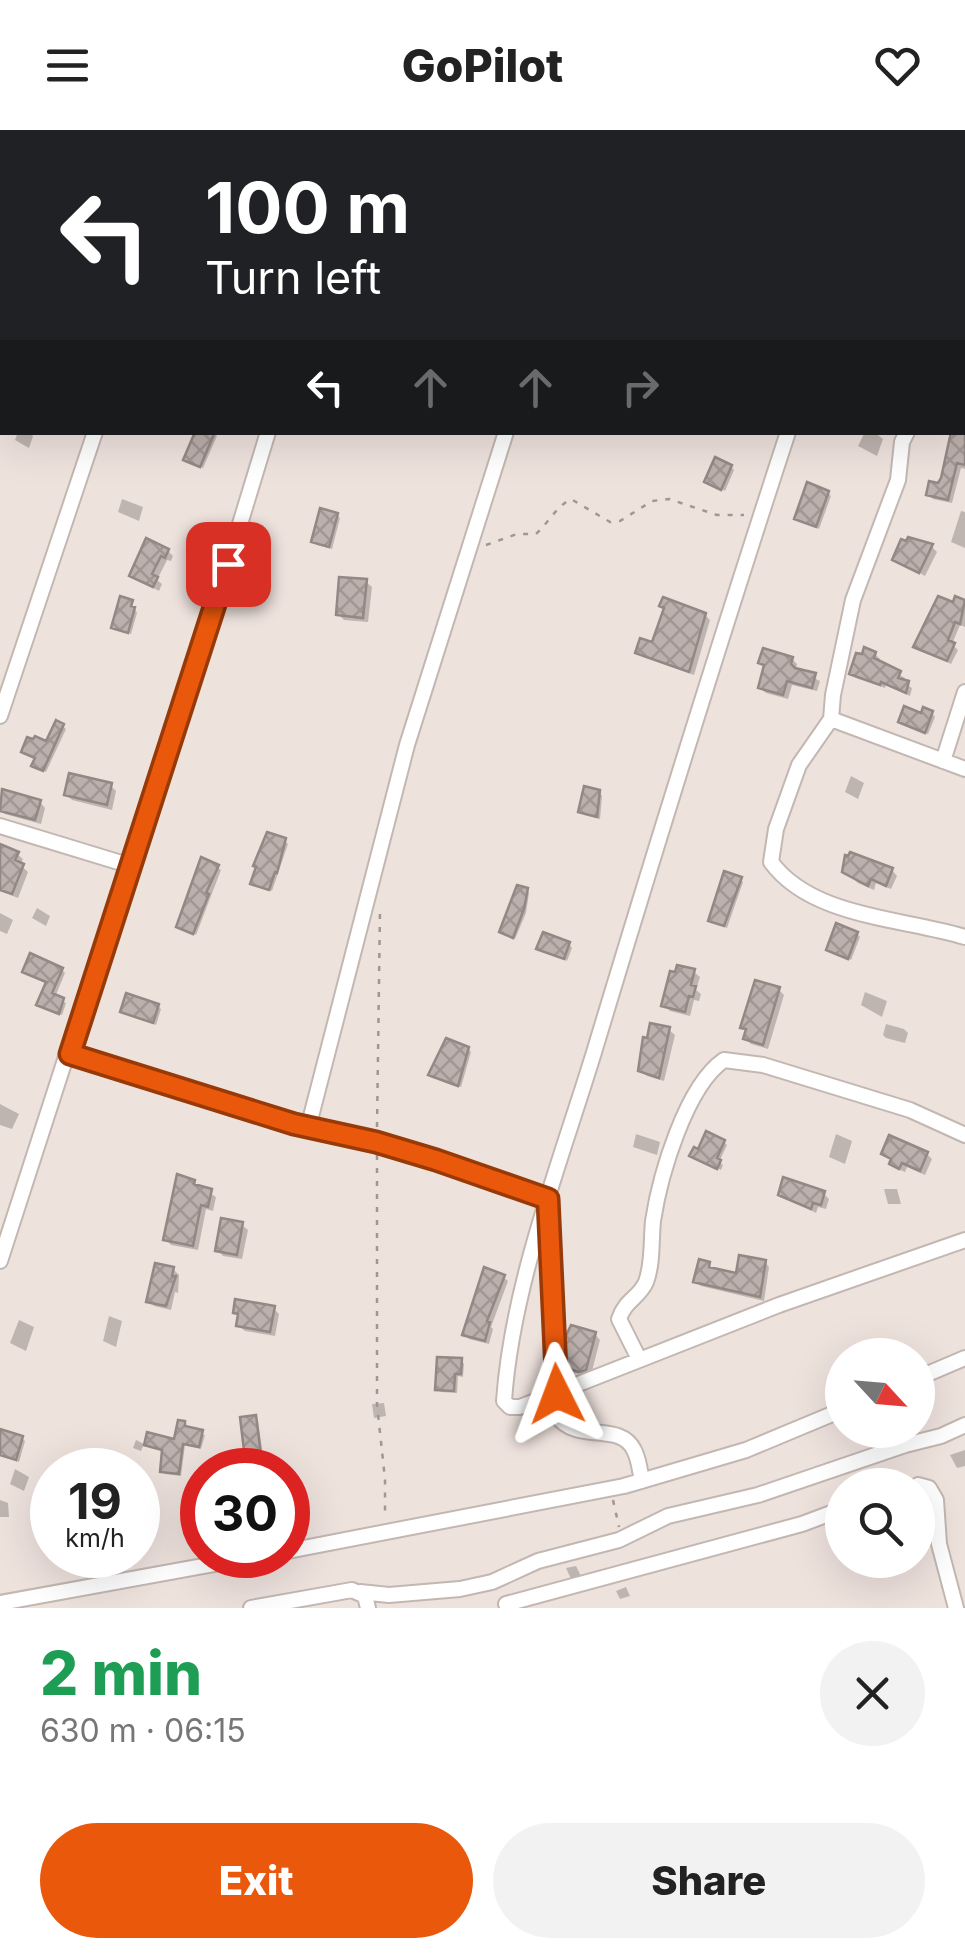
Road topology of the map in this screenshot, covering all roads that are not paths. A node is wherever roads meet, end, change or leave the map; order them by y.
1 (94, 435) edge
2 (267, 435) edge
3 (505, 435) edge
4 (787, 435) edge
5 (906, 435) edge
6 (965, 692) edge
7 (0, 716) edge
8 (831, 719) junction
9 (943, 761) junction
10 (965, 769) edge
11 (0, 826) edge
12 (128, 865) junction
13 (965, 936) edge
14 (70, 1054) junction
15 (308, 1128) junction
16 (965, 1136) edge
17 (548, 1199) junction
18 (965, 1240) edge
19 (0, 1261) edge
20 (639, 1358) junction
21 (965, 1358) edge
22 (935, 1371) edge
23 (557, 1394) junction
24 (825, 1417) edge
25 (965, 1425) edge
26 (642, 1481) junction
27 (935, 1498) edge
28 (825, 1515) edge
29 (310, 1546) edge
30 (180, 1570) edge
31 (360, 1592) junction
32 (0, 1603) edge
33 (506, 1604) dead end
34 (251, 1608) edge
35 (368, 1608) edge
36 (956, 1608) edge

1 - 7 street
2 - 12 street
3 - 15 street
4 - 17 street
5 - 8 street
6 - 9 street
8 - 9 street
8 - 13 street
9 - 10 street
11 - 12 street
12 - 14 street
14 - 15 street
14 - 19 street
15 - 17 street
16 - 20 street
17 - 23 street
17 - 23 street
18 - 20 street
20 - 23 street
21 - 22 street
23 - 26 street
24 - 26 street
25 - 31 street
26 - 29 street
27 - 36 street
28 - 33 street
30 - 32 street
31 - 34 street
31 - 35 street

